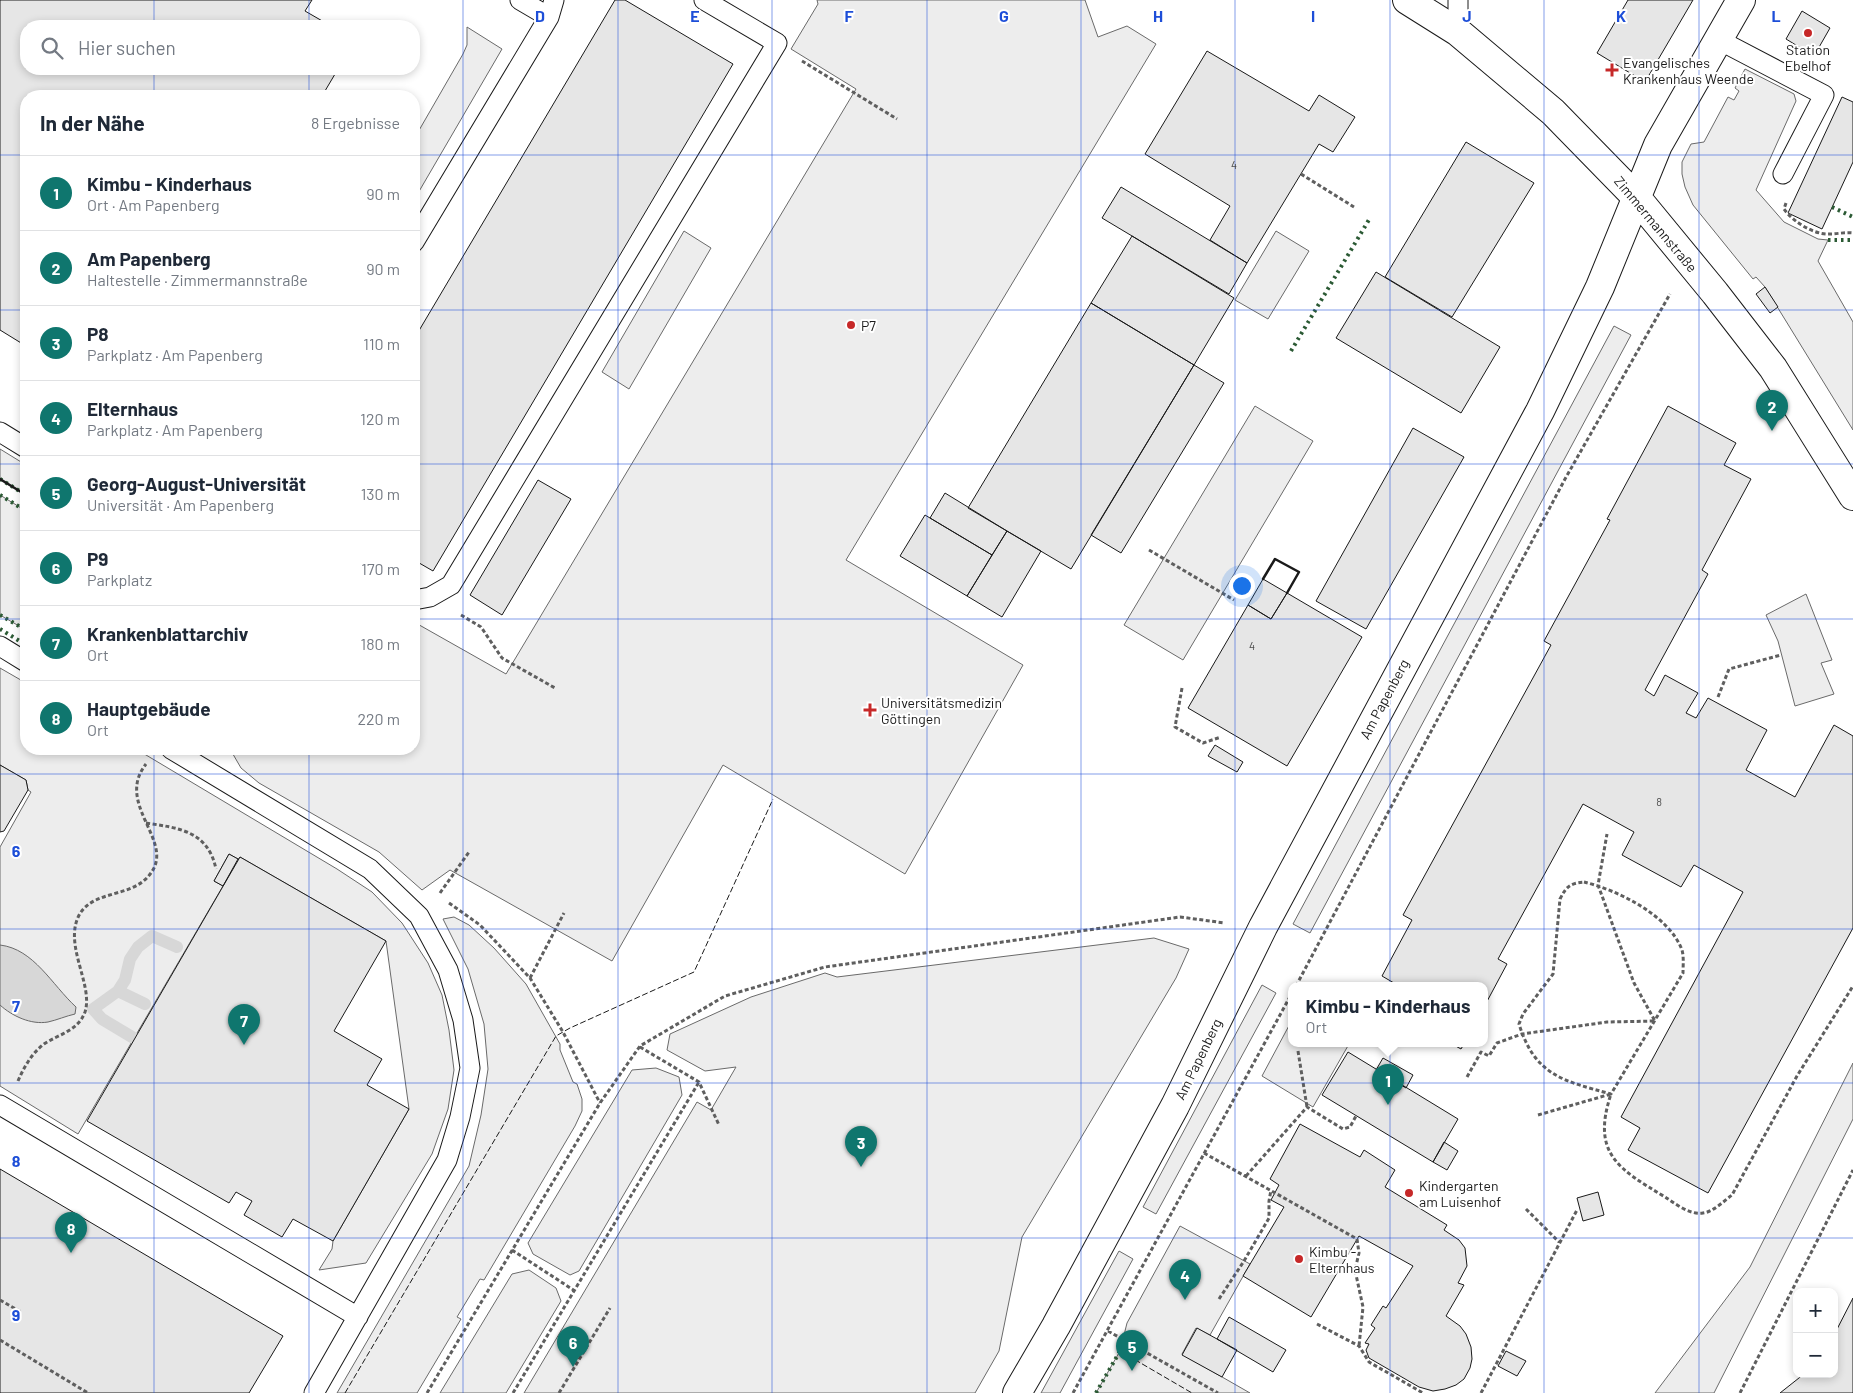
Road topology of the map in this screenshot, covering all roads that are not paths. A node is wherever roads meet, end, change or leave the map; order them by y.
1 (520, 0) edge
2 (704, 0) edge
3 (1407, 0) edge
4 (1458, 0) edge
5 (1741, 0) edge
6 (551, 8) edge
7 (1458, 32) junction
8 (1719, 40) junction
9 (1783, 174) road end
10 (1636, 197) junction
11 (420, 232) edge
12 (0, 432) edge
13 (20, 444) edge
14 (1853, 496) edge
15 (422, 599) edge
16 (0, 646) edge
17 (20, 658) edge
18 (181, 755) edge
19 (2, 1107) edge
20 (358, 1317) junction
21 (314, 1393) edge
22 (1017, 1393) edge

1 - 6 lane
2 - 15 lane
3 - 7 street, Zimmermannstraße
4 - 7 lane
5 - 8 street, Am Papenberg
6 - 11 lane
7 - 10 street, Zimmermannstraße
8 - 9 lane
8 - 10 street, Am Papenberg
10 - 14 street, Zimmermannstraße
10 - 22 street, Am Papenberg
12 - 13 lane
16 - 17 lane
18 - 20 lane
19 - 20 lane
20 - 21 lane

